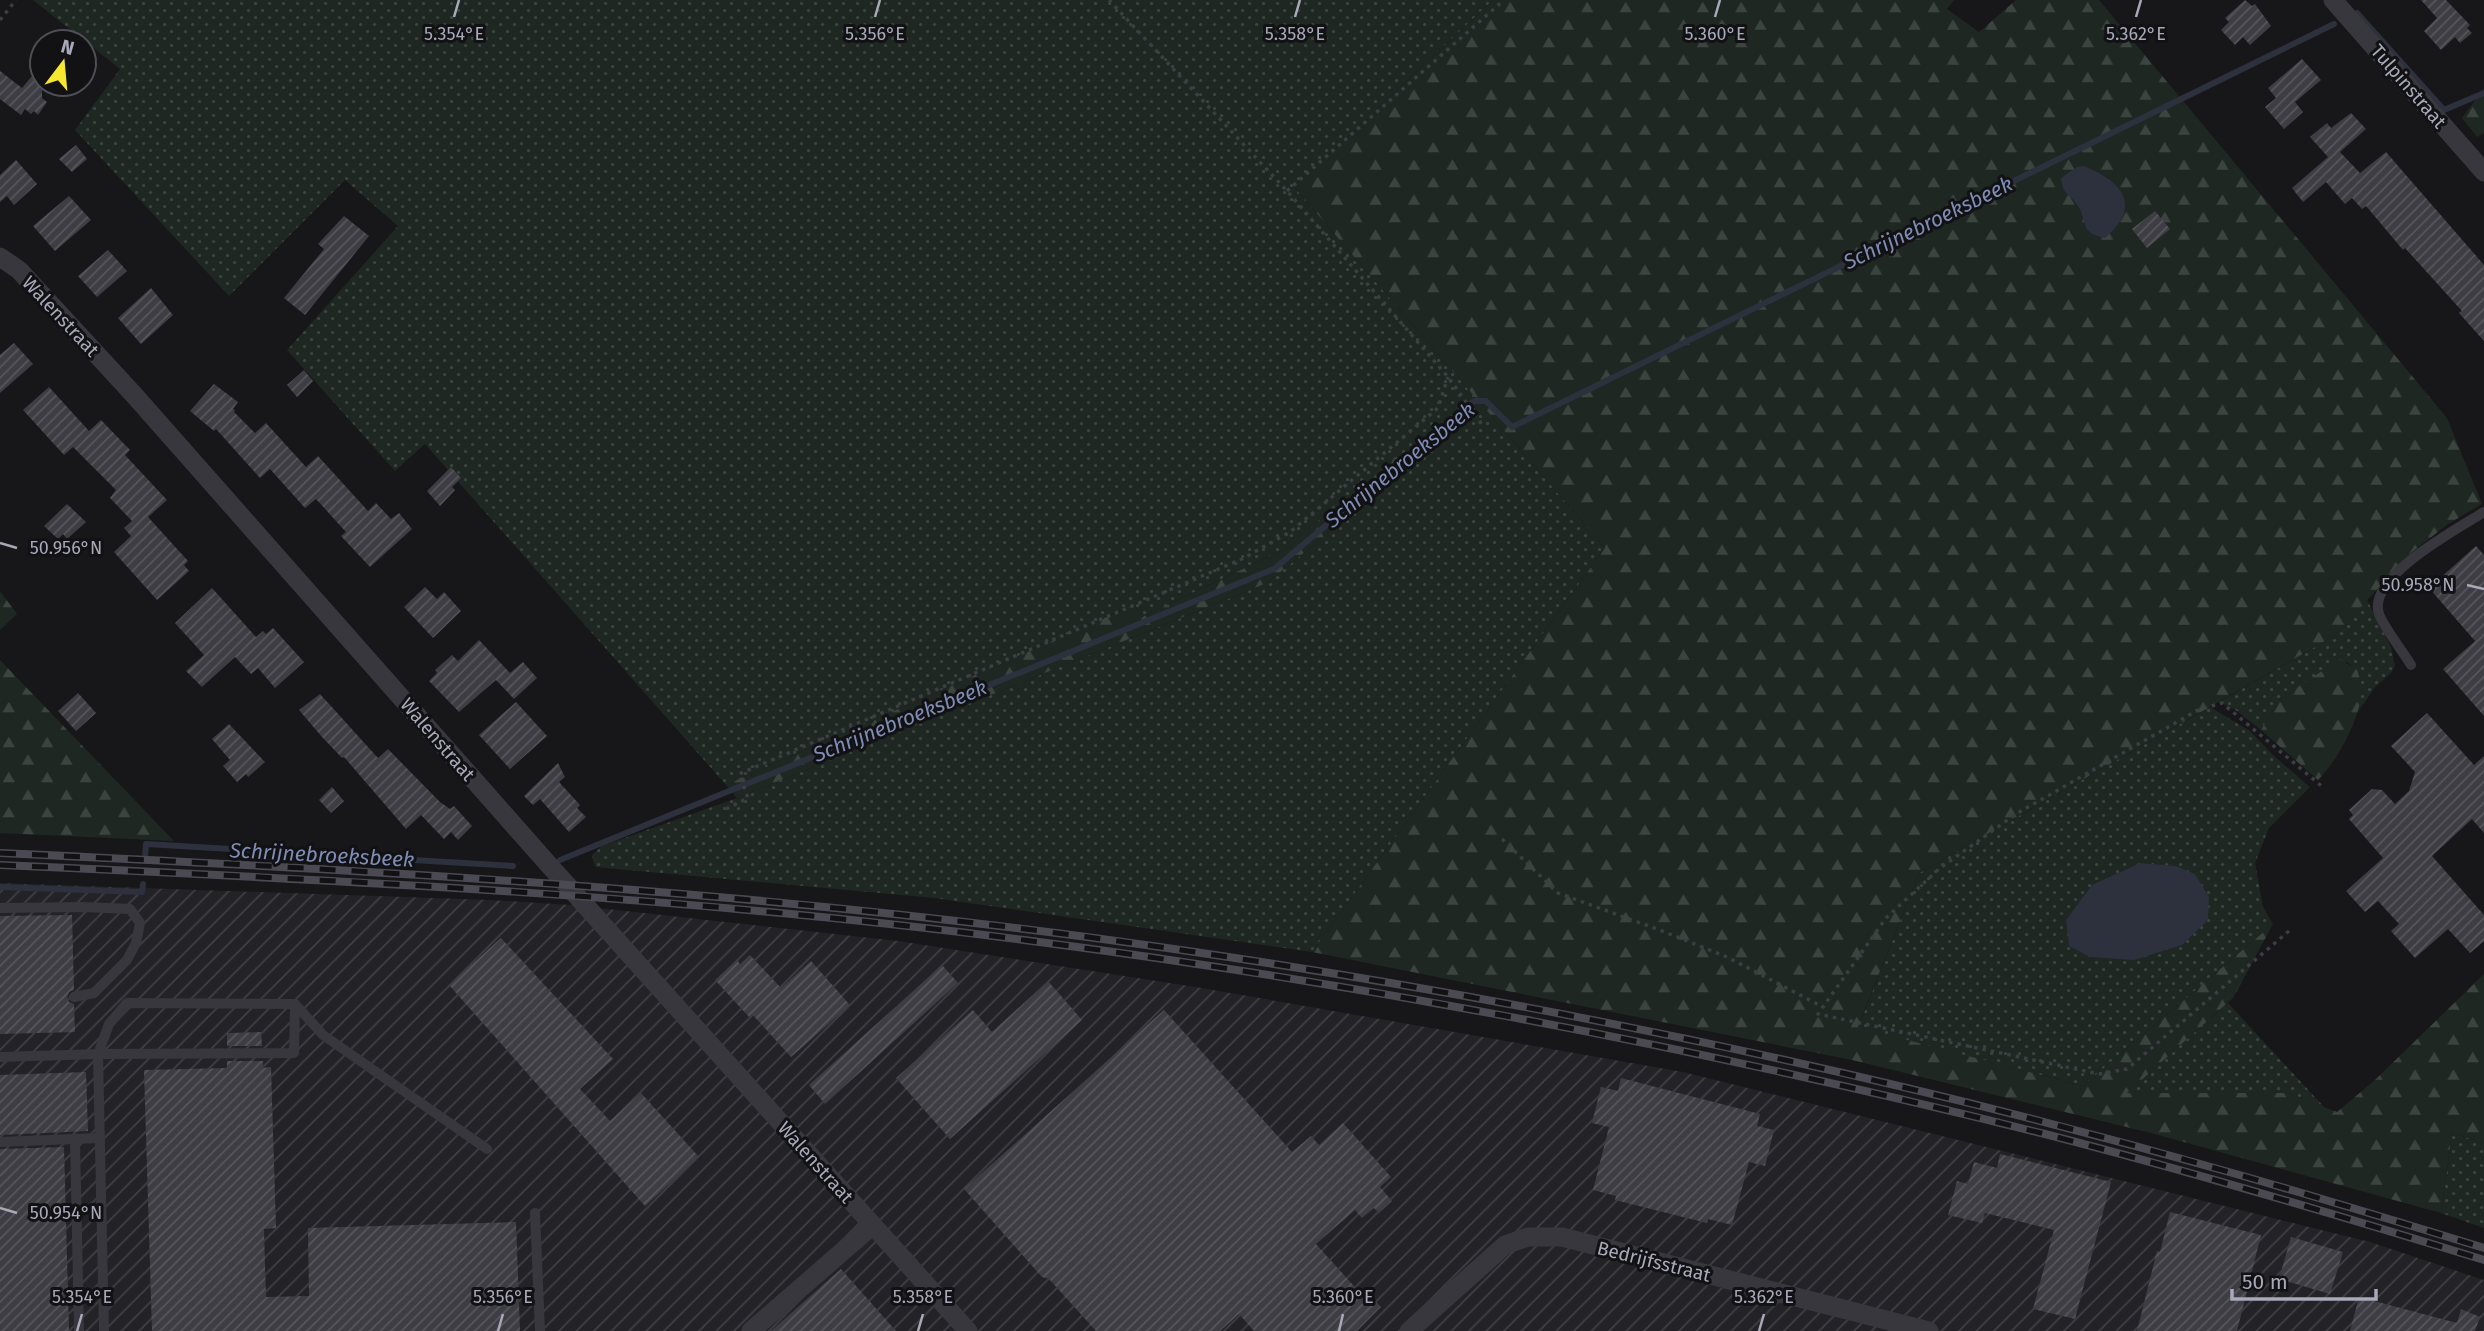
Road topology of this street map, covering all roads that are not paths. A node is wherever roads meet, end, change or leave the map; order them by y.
1 (2333, 0) edge
2 (2484, 173) edge
3 (0, 257) edge
4 (2484, 512) edge
5 (2412, 664) dead end
6 (0, 908) edge
7 (74, 997) dead end
8 (295, 1004) junction
9 (98, 1054) junction
10 (0, 1058) edge
11 (99, 1138) junction
12 (75, 1139) junction
13 (0, 1142) edge
14 (487, 1149) dead end
15 (535, 1213) dead end
16 (873, 1225) junction
17 (79, 1331) edge
18 (104, 1331) edge
19 (540, 1331) edge
20 (751, 1331) edge
21 (968, 1331) edge
22 (1409, 1331) edge
23 (1929, 1331) edge

1 - 2 street, Tulpinstraat
3 - 16 street, Walenstraat
4 - 5 lane
6 - 7 lane
8 - 9 lane
8 - 9 lane
8 - 14 lane
9 - 10 lane
9 - 11 lane
11 - 12 lane
11 - 18 lane
12 - 13 lane
12 - 17 lane
15 - 19 lane
16 - 20 street
16 - 21 street, Walenstraat
22 - 23 street, Bedrijfsstraat

